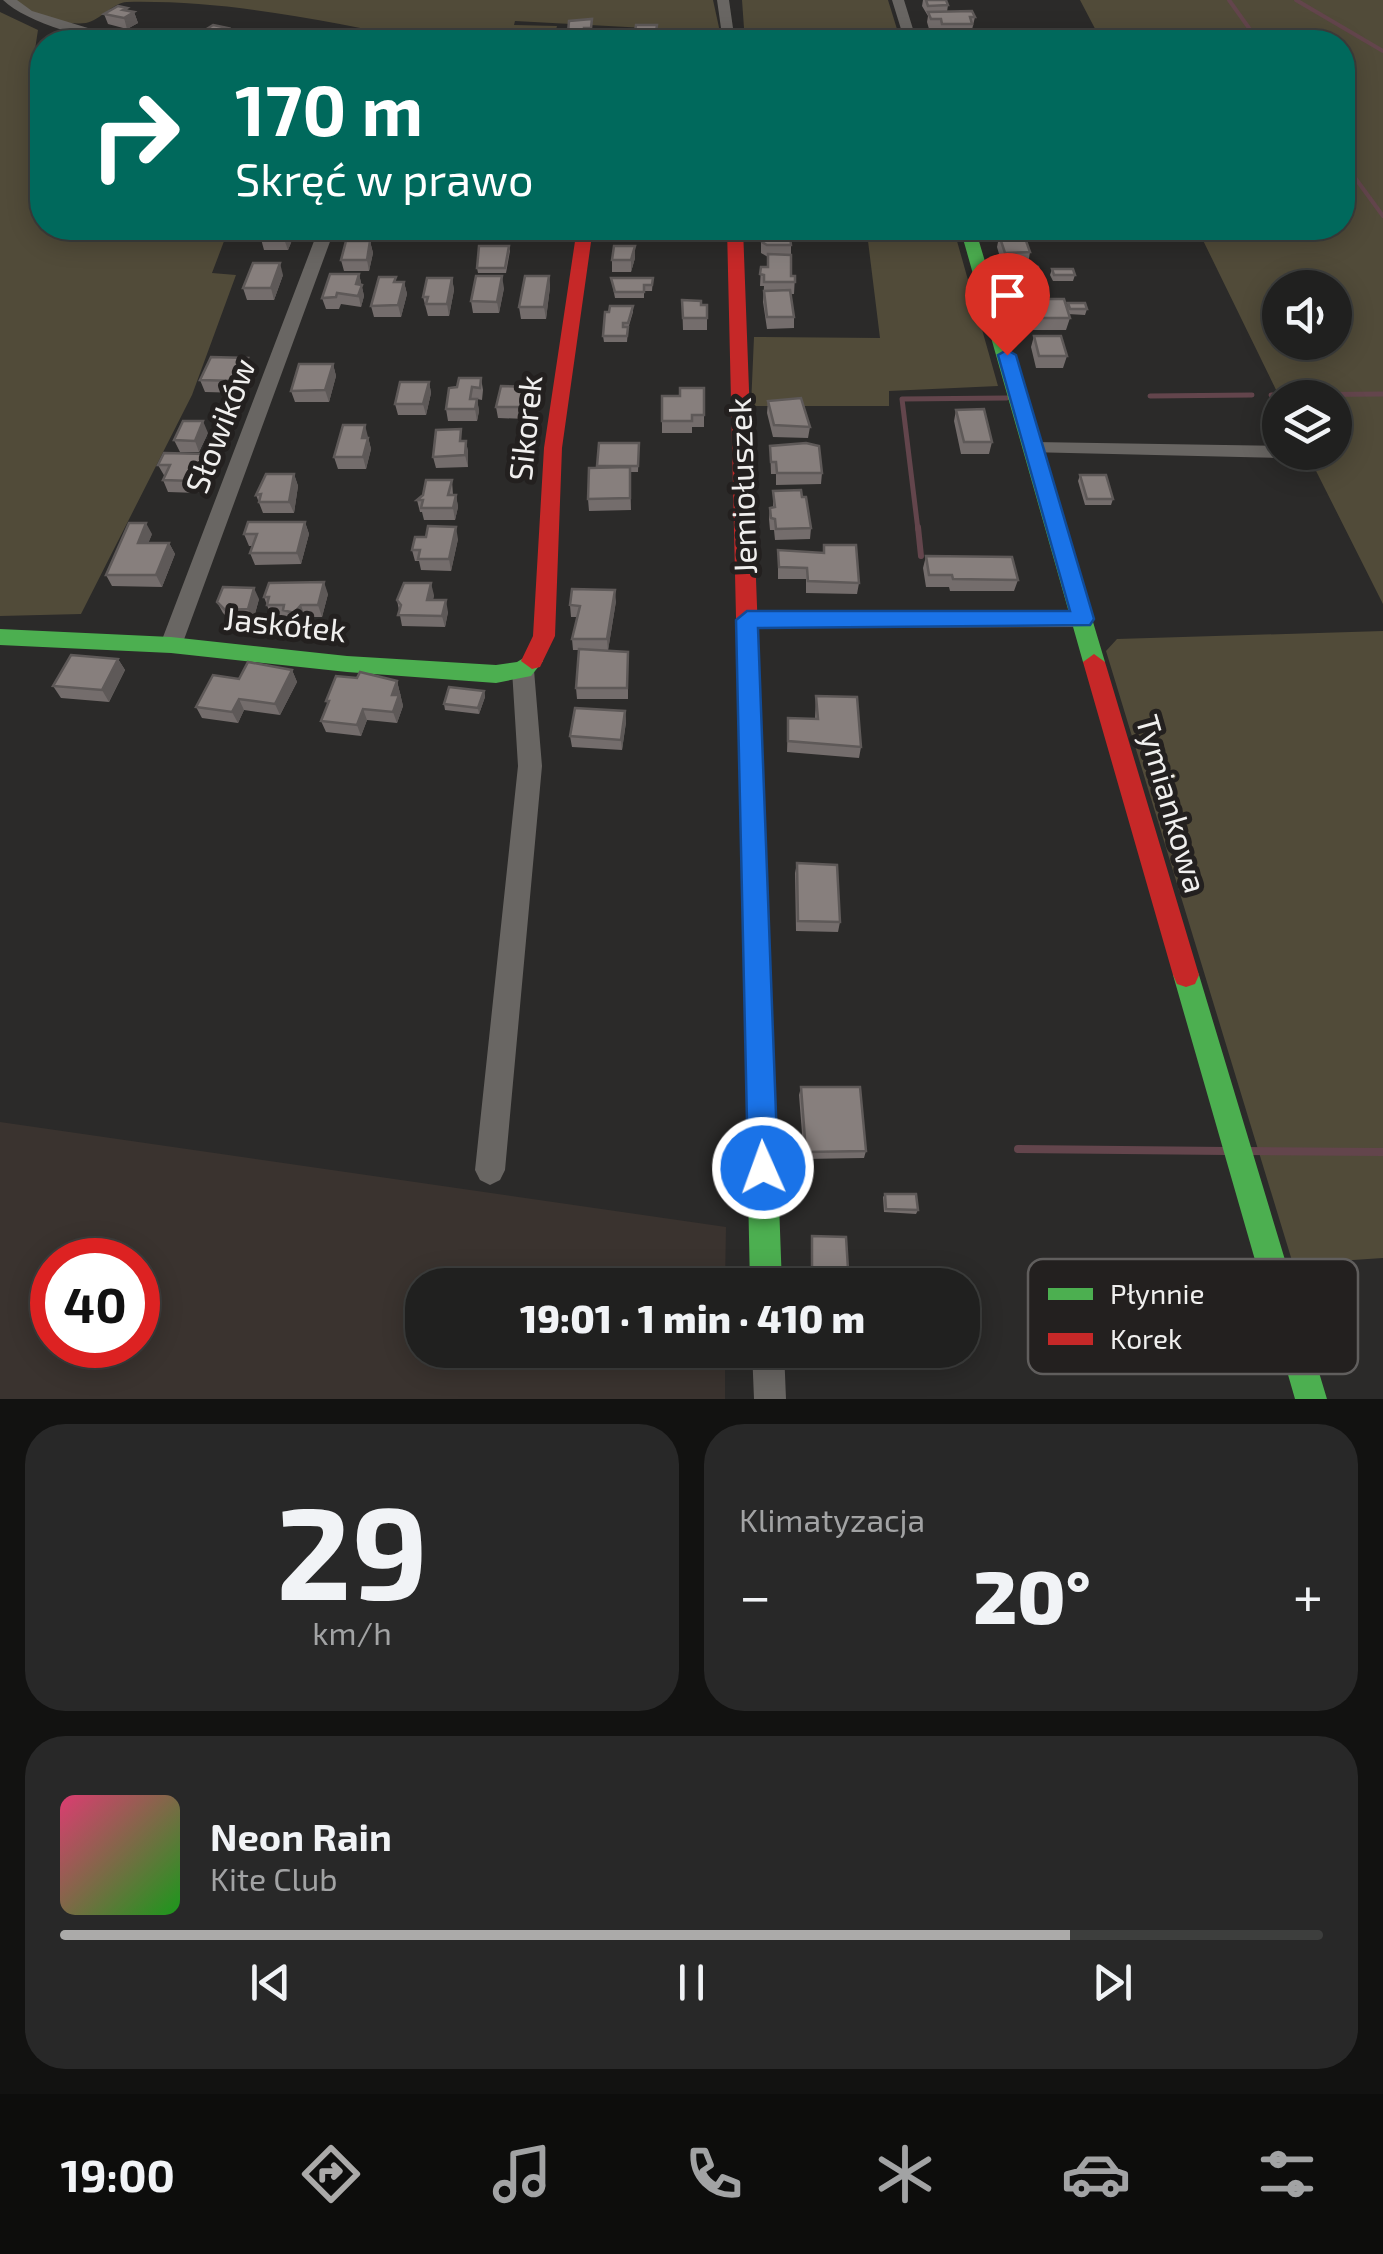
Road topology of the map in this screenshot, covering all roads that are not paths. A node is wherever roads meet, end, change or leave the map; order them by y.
1 (9, 0) edge
2 (723, 0) edge
3 (898, 0) edge
4 (85, 30) edge
5 (727, 30) edge
6 (907, 30) edge
7 (323, 240) edge
8 (583, 240) edge
9 (735, 240) edge
10 (971, 240) edge
11 (1034, 448) junction
12 (1262, 452) edge
13 (1083, 619) junction
14 (747, 620) junction
15 (0, 636) edge
16 (171, 645) junction
17 (522, 670) junction
18 (490, 1170) dead end
19 (1270, 1259) edge
20 (766, 1268) edge
21 (769, 1368) edge
22 (1304, 1374) edge
23 (770, 1399) edge
24 (1311, 1399) edge

1 - 4 street
2 - 5 street
3 - 6 street
7 - 16 street, Słowików
8 - 17 street, Sikorek
9 - 14 street, Jemiołuszek
10 - 11 street, Tymiankowa
11 - 12 street
11 - 13 street, Tymiankowa
13 - 14 street
13 - 19 street, Tymiankowa
14 - 20 street, Jemiołuszek
15 - 16 street, Jaskółek
16 - 17 street, Jaskółek
17 - 18 street
21 - 23 street
22 - 24 street, Tymiankowa

